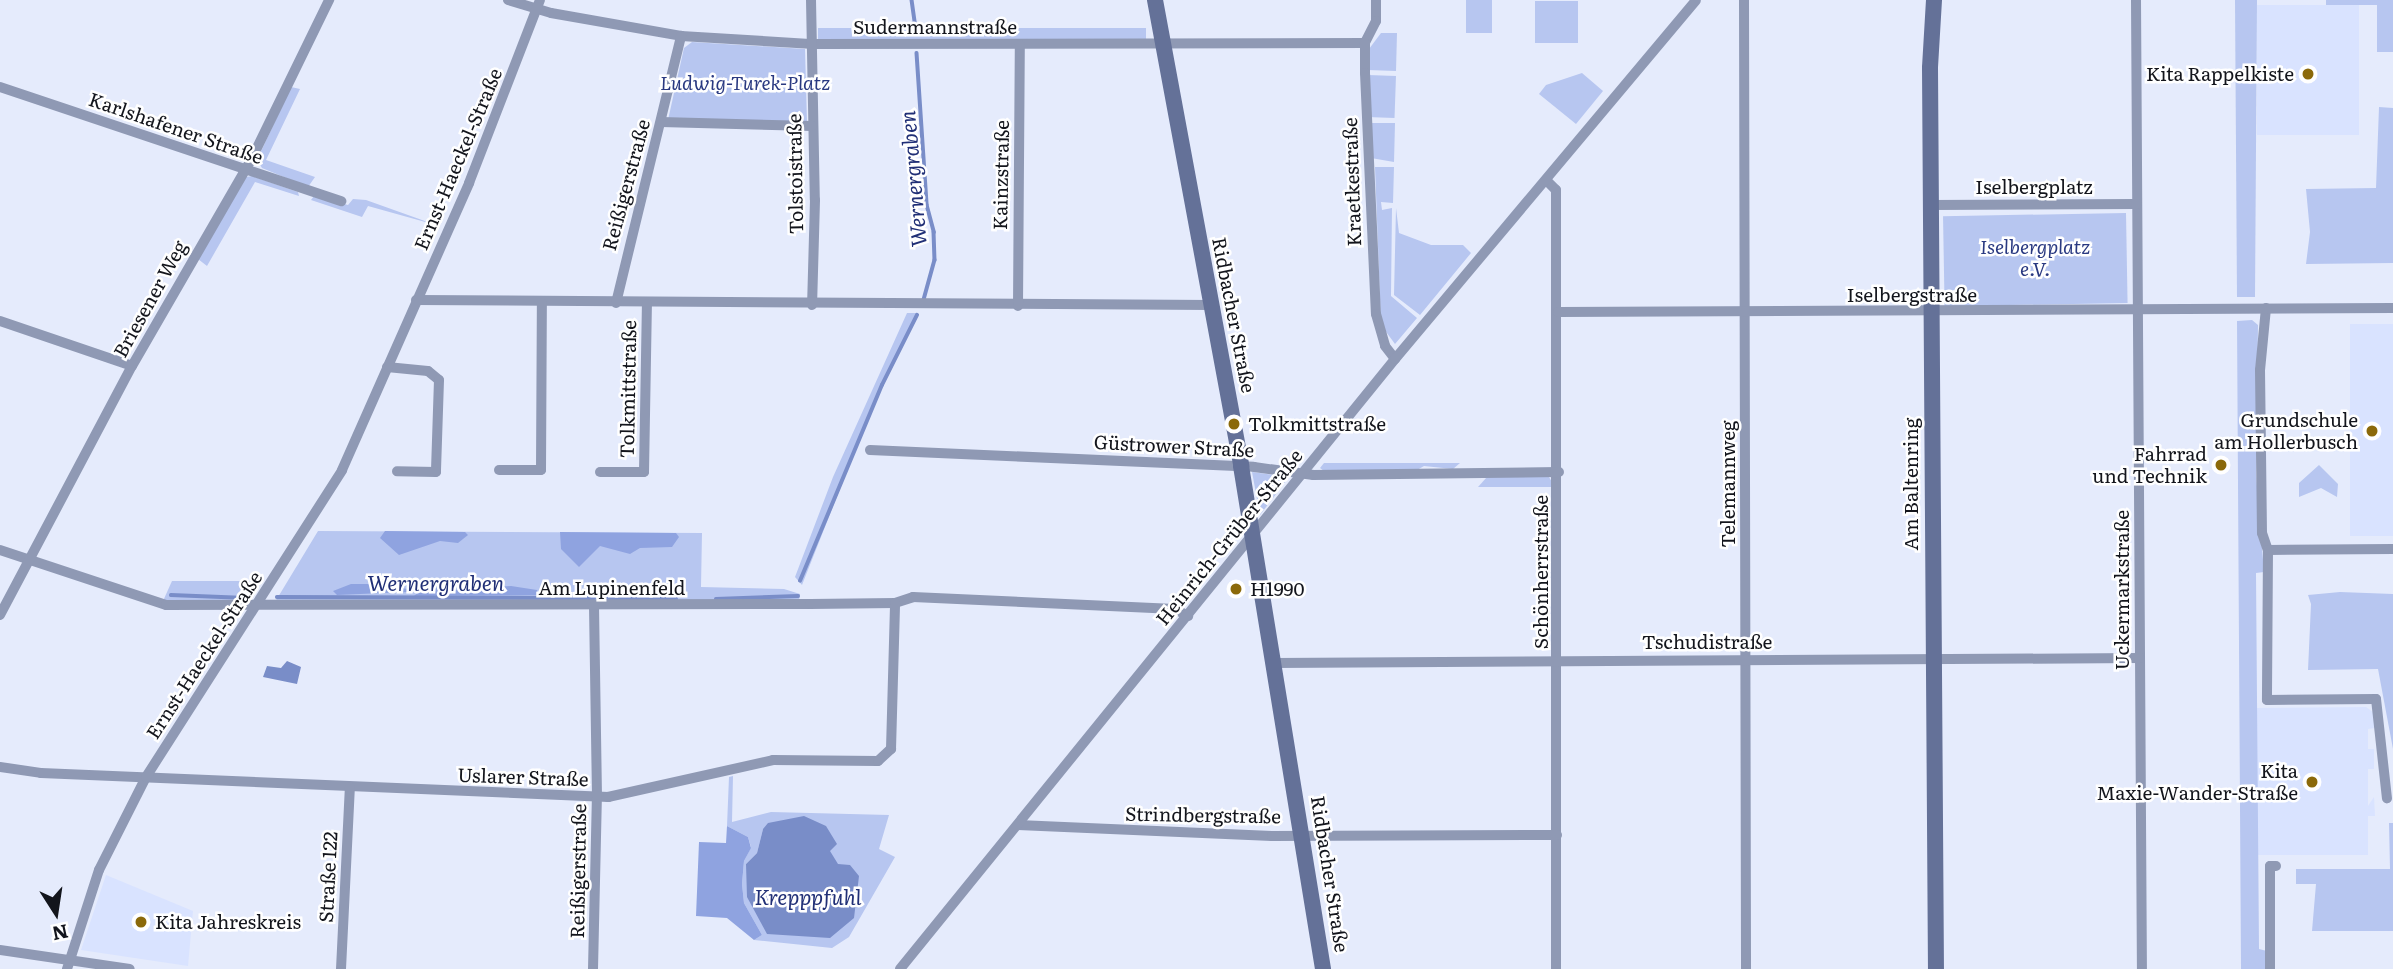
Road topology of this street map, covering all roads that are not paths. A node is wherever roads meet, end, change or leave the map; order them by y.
1 (329, 0) edge
2 (508, 0) edge
3 (811, 0) edge
4 (1156, 0) edge
5 (1376, 0) edge
6 (1696, 0) edge
7 (1744, 0) edge
8 (1934, 0) edge
9 (2136, 0) edge
10 (538, 5) edge
11 (681, 36) junction
12 (1365, 43) junction
13 (810, 44) junction
14 (1163, 44) junction
15 (1020, 45) junction
16 (0, 87) edge
17 (661, 121) junction
18 (812, 126) junction
19 (244, 167) junction
20 (1546, 180) junction
21 (341, 201) dead end
22 (2137, 204) junction
23 (1931, 205) junction
24 (416, 300) junction
25 (542, 303) junction
26 (616, 303) junction
27 (647, 304) junction
28 (812, 304) junction
29 (1211, 305) junction
30 (1017, 306) junction
31 (2266, 308) junction
32 (2393, 308) edge
33 (2137, 310) junction
34 (1558, 312) junction
35 (1746, 313) junction
36 (1931, 313) junction
37 (0, 321) edge
38 (1395, 359) junction
39 (132, 366) junction
40 (387, 367) junction
41 (870, 450) dead end
42 (1241, 466) junction
43 (499, 470) dead end
44 (397, 471) dead end
45 (600, 472) dead end
46 (1559, 472) junction
47 (1303, 473) junction
48 (1253, 535) junction
49 (2393, 549) edge
50 (0, 550) edge
51 (2268, 550) junction
52 (30, 560) junction
53 (895, 603) junction
54 (256, 606) junction
55 (594, 606) junction
56 (0, 615) edge
57 (1188, 617) junction
58 (2140, 658) junction
59 (1933, 659) junction
60 (1559, 660) junction
61 (1745, 660) junction
62 (1275, 663) junction
63 (0, 767) edge
64 (146, 777) junction
65 (350, 786) junction
66 (597, 797) junction
67 (2387, 798) dead end
68 (1018, 825) junction
69 (1302, 834) junction
70 (1557, 835) junction
71 (2276, 866) dead end
72 (0, 950) edge
73 (68, 965) edge
74 (130, 969) edge
75 (341, 969) edge
76 (593, 969) edge
77 (900, 969) edge
78 (1323, 969) edge
79 (1556, 969) edge
80 (1746, 969) edge
81 (1936, 969) edge
82 (2142, 969) edge
83 (2270, 969) edge

1 - 19 street, Briesener Weg
2 - 10 street, Sudermannstraße
3 - 13 street, Tolstoistraße
4 - 14 street, Ridbacher Straße
5 - 12 street, Kraetkestraße
6 - 20 street, Heinrich-Grüber-Straße
7 - 35 street, Telemannweg
8 - 23 street, Am Baltenring
9 - 22 street, Uckermarkstraße
10 - 11 street, Sudermannstraße
10 - 24 street, Ernst-Haeckel-Straße
11 - 13 street, Sudermannstraße
11 - 17 street, Reißigerstraße
12 - 14 street, Sudermannstraße
12 - 38 street, Kraetkestraße
13 - 15 street, Sudermannstraße
13 - 18 street, Tolstoistraße
14 - 15 street, Sudermannstraße
14 - 29 street, Ridbacher Straße
15 - 30 street, Kainzstraße
16 - 19 street, Karlshafener Straße
17 - 18 street
17 - 26 street, Reißigerstraße
18 - 28 street, Tolstoistraße
19 - 21 street, Karlshafener Straße
19 - 39 street, Briesener Weg
20 - 34 street, Schönherrstraße
20 - 38 street, Heinrich-Grüber-Straße
22 - 23 street, Iselbergplatz
22 - 33 street, Uckermarkstraße
23 - 36 street, Am Baltenring
24 - 25 street, Tolkmittstraße
24 - 40 street, Ernst-Haeckel-Straße
25 - 26 street, Tolkmittstraße
25 - 43 street
26 - 27 street, Tolkmittstraße
27 - 28 street, Tolkmittstraße
27 - 45 street, Tolkmittstraße
28 - 30 street, Tolkmittstraße
29 - 30 street, Tolkmittstraße
29 - 42 street, Ridbacher Straße
31 - 32 street, Iselbergstraße
31 - 33 street, Iselbergstraße
31 - 51 street
33 - 36 street, Iselbergstraße
33 - 58 street, Uckermarkstraße
34 - 35 street, Iselbergstraße
34 - 46 street, Schönherrstraße
35 - 36 street, Iselbergstraße
35 - 61 street, Telemannweg
36 - 59 street, Am Baltenring
37 - 39 street
38 - 47 street, Heinrich-Grüber-Straße
39 - 52 street, Briesener Weg
40 - 44 street
40 - 54 street, Ernst-Haeckel-Straße
41 - 42 street, Güstrower Straße
42 - 47 street, Güstrower Straße
42 - 48 street, Ridbacher Straße
46 - 47 street, Güstrower Straße
46 - 60 street, Schönherrstraße
47 - 48 street, Heinrich-Grüber-Straße
48 - 57 street, Heinrich-Grüber-Straße
48 - 62 street, Ridbacher Straße
49 - 51 street
50 - 52 street, Am Lupinenfeld
51 - 67 street
52 - 54 street, Am Lupinenfeld
52 - 56 street, Briesener Weg
53 - 55 street, Am Lupinenfeld
53 - 57 street, Am Lupinenfeld
53 - 66 street, Uslarer Straße
54 - 55 street, Am Lupinenfeld
54 - 64 street, Ernst-Haeckel-Straße
55 - 66 street, Reißigerstraße
57 - 68 street, Heinrich-Grüber-Straße
58 - 59 street, Tschudistraße
58 - 82 street, Uckermarkstraße
59 - 61 street, Tschudistraße
59 - 81 street, Am Baltenring
60 - 61 street, Tschudistraße
60 - 62 street, Tschudistraße
60 - 70 street, Schönherrstraße
61 - 80 street, Telemannweg
62 - 69 street, Ridbacher Straße
63 - 64 street, Uslarer Straße
64 - 65 street, Uslarer Straße
64 - 73 street, Ernst-Haeckel-Straße
65 - 66 street, Uslarer Straße
65 - 75 street, Straße 122
66 - 76 street, Reißigerstraße
68 - 69 street, Strindbergstraße
68 - 77 street, Heinrich-Grüber-Straße
69 - 70 street, Strindbergstraße
69 - 78 street, Ridbacher Straße
70 - 79 street, Schönherrstraße
71 - 83 street
72 - 73 street
73 - 74 street

